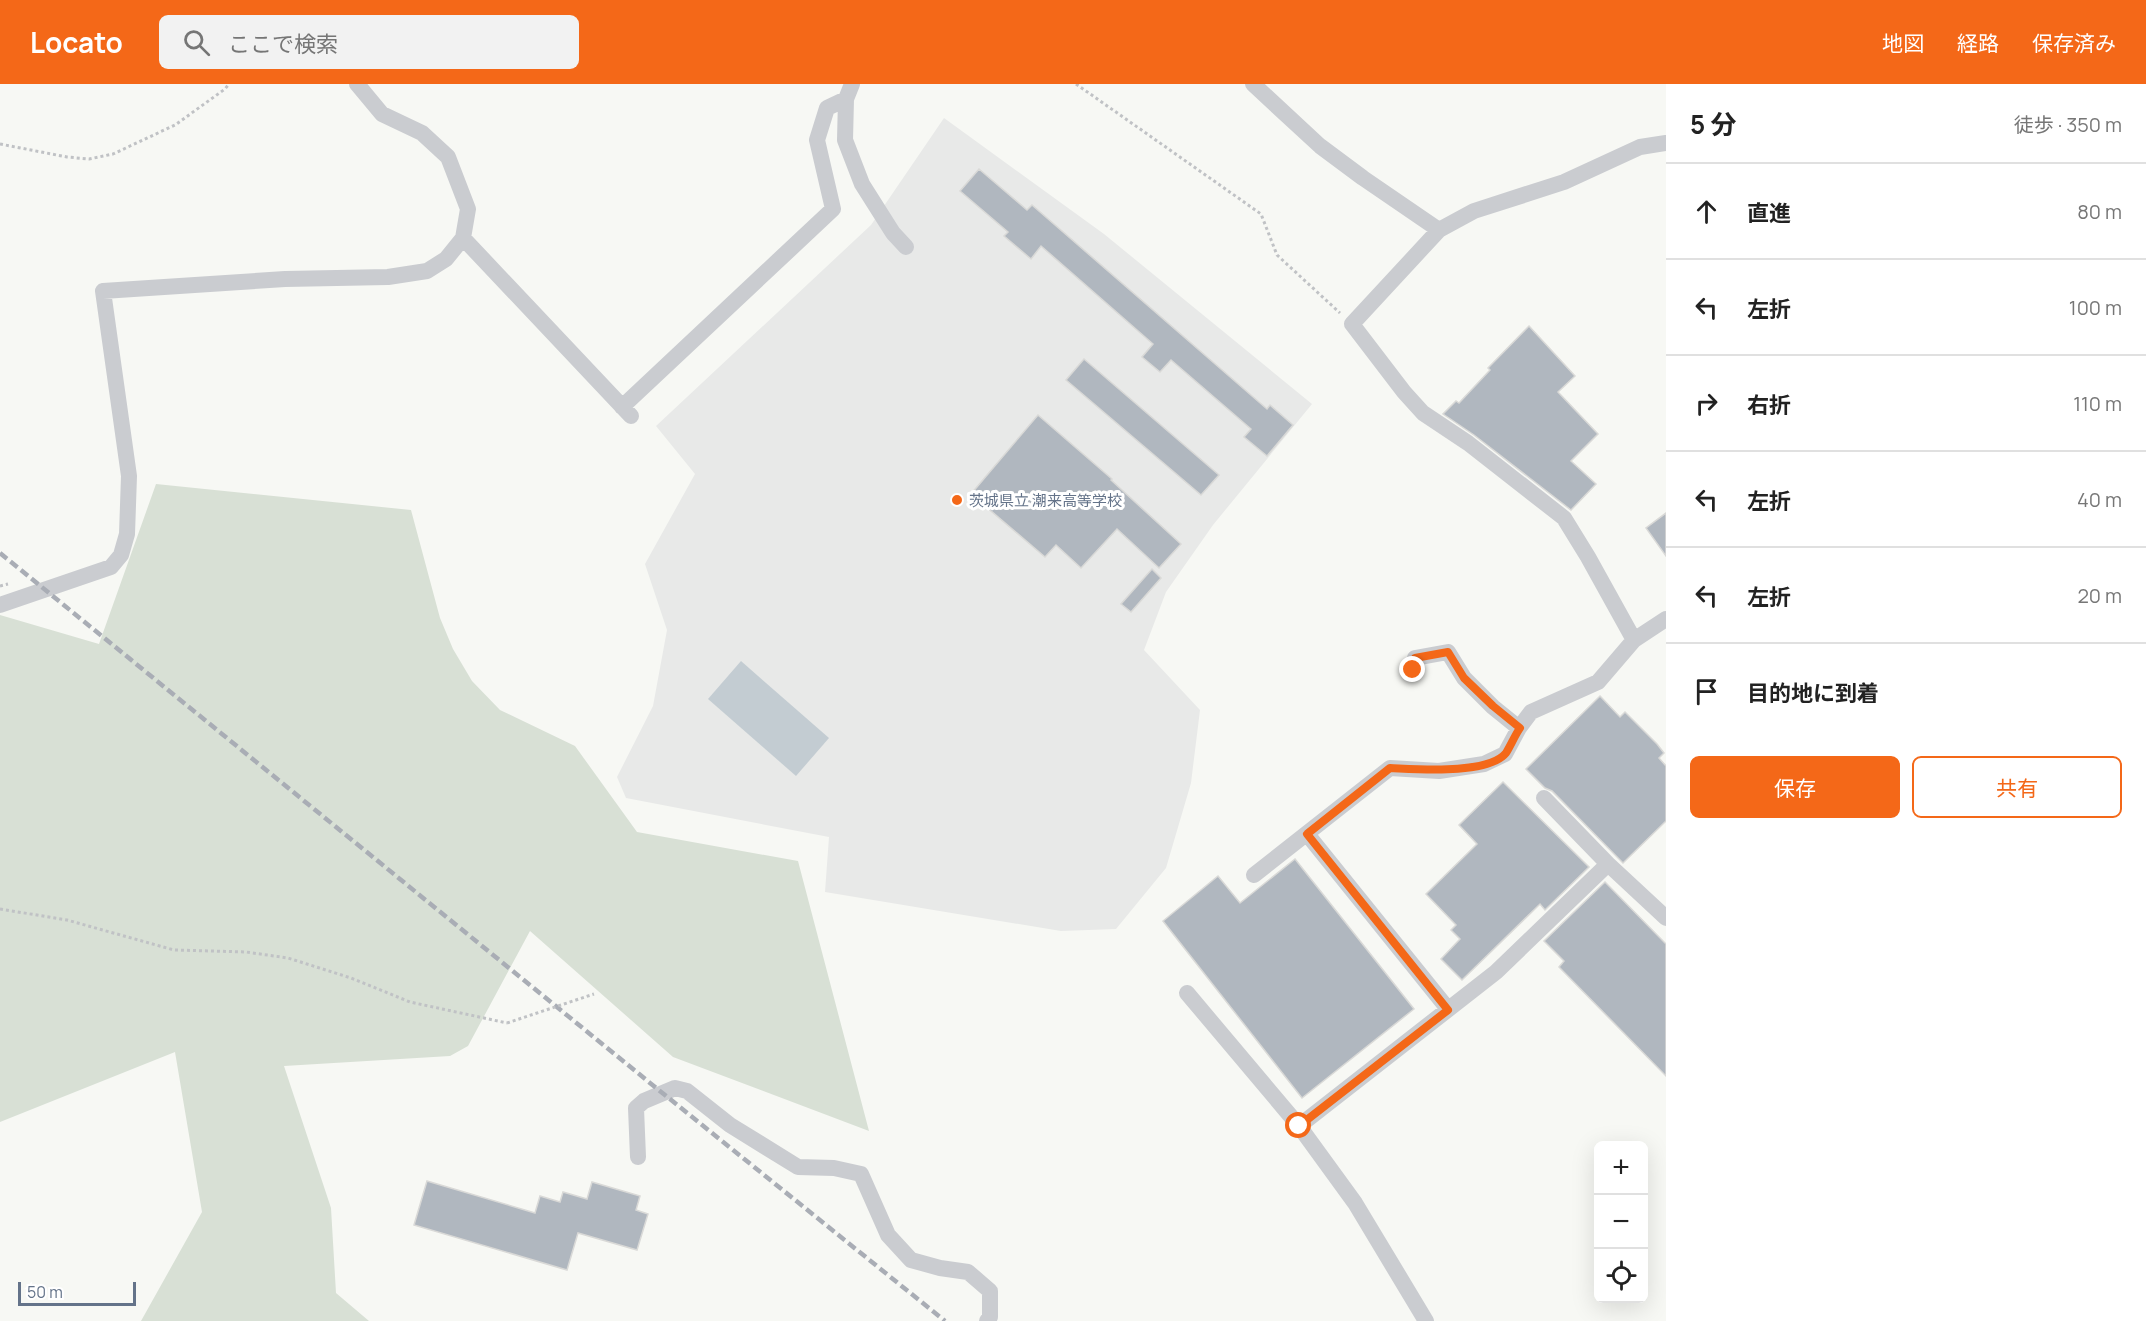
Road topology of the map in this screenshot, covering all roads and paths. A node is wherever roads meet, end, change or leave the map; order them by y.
1 (229, 84) edge
2 (357, 84) edge
3 (1076, 84) edge
4 (1253, 84) edge
5 (849, 92) edge
6 (1666, 143) edge
7 (0, 144) edge
8 (1439, 230) junction
9 (463, 238) junction
10 (906, 247) dead end
11 (1352, 324) junction
12 (0, 605) edge
13 (1666, 619) edge
14 (1634, 640) junction
15 (1413, 670) dead end
16 (1520, 728) junction
17 (1544, 798) dead end
18 (1307, 834) junction
19 (1608, 864) junction
20 (1254, 876) dead end
21 (0, 909) edge
22 (1666, 918) edge
23 (1187, 993) dead end
24 (594, 994) dead end
25 (1448, 1010) junction
26 (1299, 1126) junction
27 (638, 1157) dead end
28 (987, 1321) edge
29 (1426, 1321) edge

1 - 7 path
2 - 9 street
3 - 11 path
4 - 8 street
5 - 9 street
5 - 10 street
6 - 8 street
8 - 11 street
9 - 12 street
11 - 14 street
13 - 14 street
14 - 16 street
15 - 16 street
16 - 18 street
17 - 19 street
18 - 20 street
18 - 25 street
19 - 22 street
19 - 25 street
21 - 24 path, bridge
23 - 26 street
25 - 26 street
26 - 29 street
27 - 28 street

